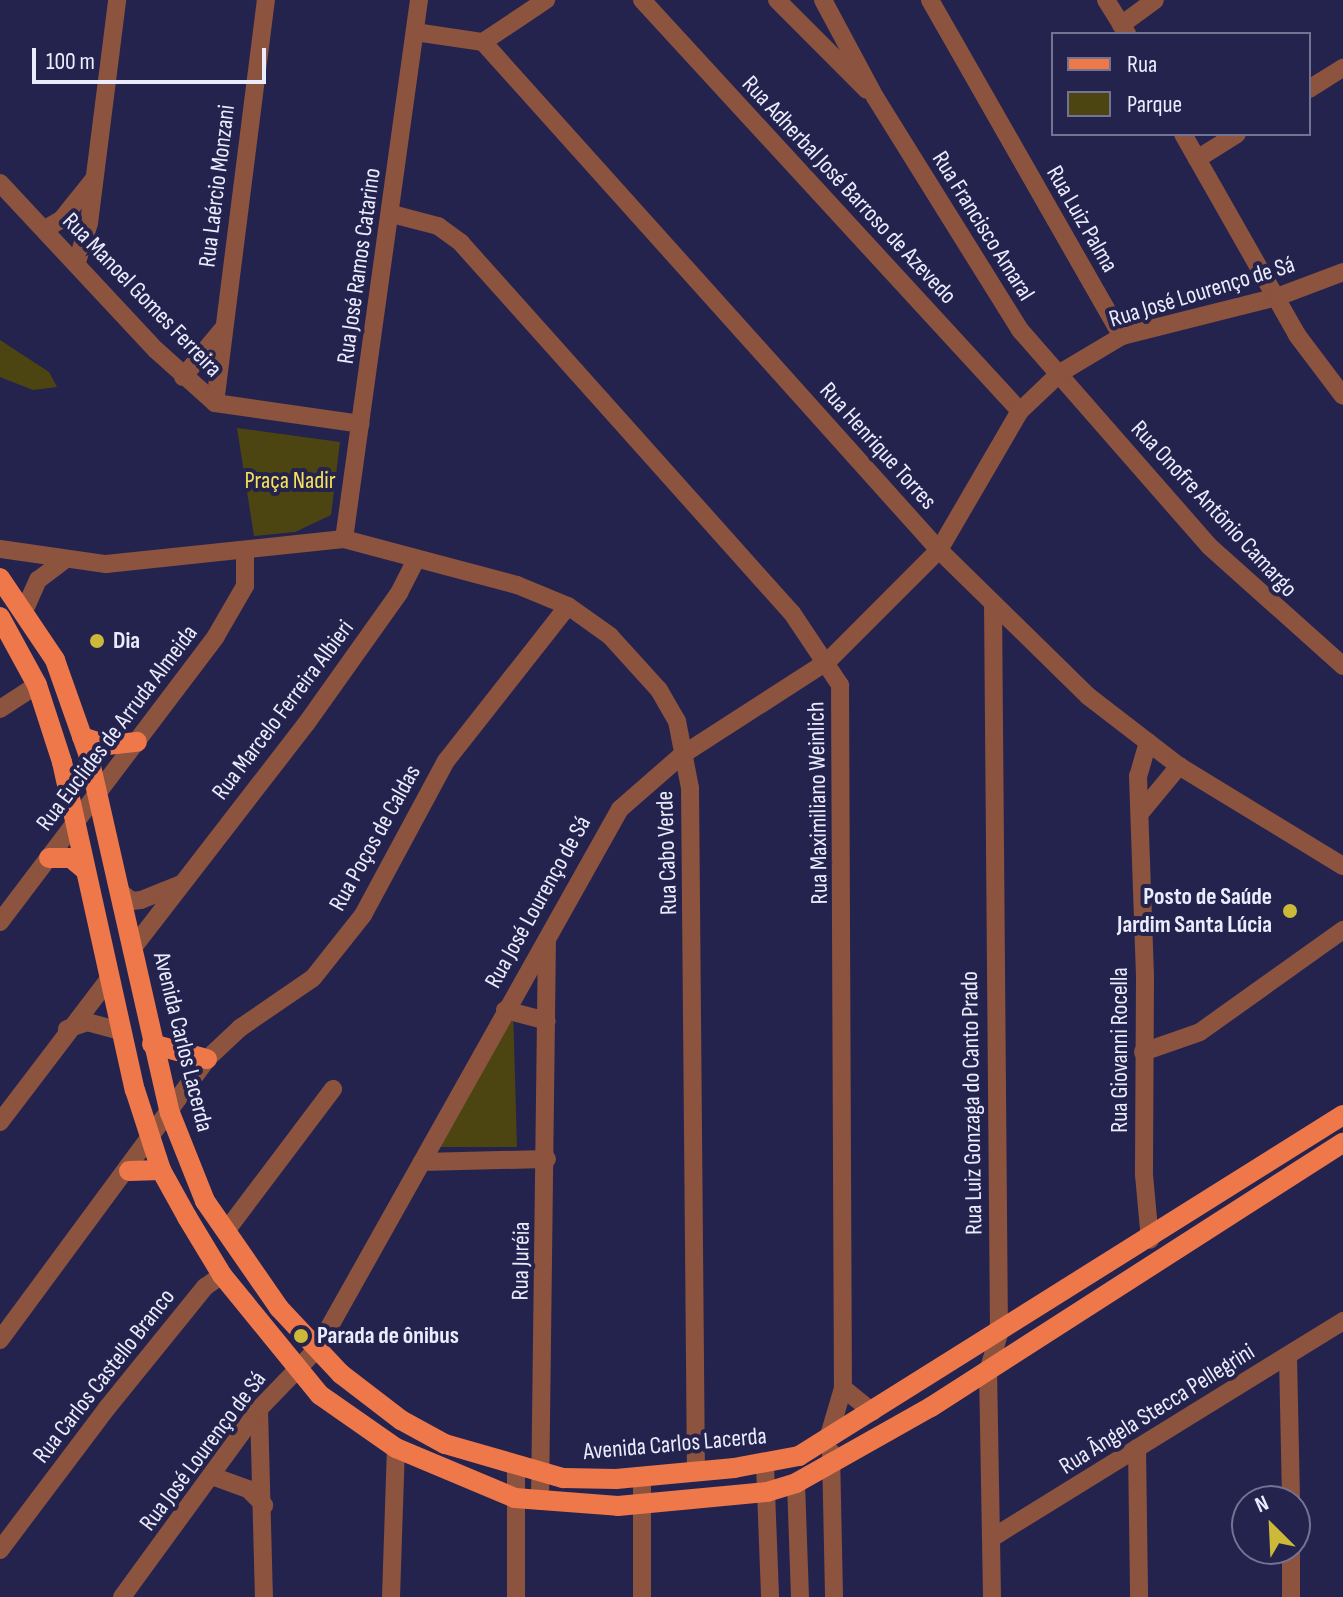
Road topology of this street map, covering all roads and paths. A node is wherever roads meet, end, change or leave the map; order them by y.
1 (117, 0) edge
2 (266, 0) edge
3 (419, 0) edge
4 (546, 0) edge
5 (642, 0) edge
6 (777, 0) edge
7 (823, 0) edge
8 (930, 0) edge
9 (1106, 0) edge
10 (1155, 0) edge
11 (1124, 30) edge
12 (415, 32) junction
13 (483, 42) junction
14 (1343, 68) edge
15 (1311, 88) edge
16 (875, 97) junction
17 (1184, 136) edge
18 (1234, 136) edge
19 (1197, 159) junction
20 (94, 179) junction
21 (0, 183) edge
22 (392, 214) junction
23 (45, 229) junction
24 (77, 262) junction
25 (1343, 272) edge
26 (1277, 297) junction
27 (222, 330) junction
28 (1122, 336) junction
29 (1060, 373) junction
30 (183, 377) junction
31 (1343, 396) edge
32 (215, 403) junction
33 (1020, 411) junction
34 (360, 424) junction
35 (344, 539) junction
36 (0, 549) edge
37 (939, 550) junction
38 (245, 552) junction
39 (63, 561) junction
40 (415, 562) junction
41 (0, 578) edge
42 (568, 606) junction
43 (993, 607) junction
44 (25, 609) junction
45 (0, 617) edge
46 (828, 661) junction
47 (1343, 666) edge
48 (37, 685) junction
49 (0, 709) edge
50 (82, 737) junction
51 (137, 742) junction
52 (1148, 742) junction
53 (682, 755) junction
54 (1179, 766) junction
55 (97, 795) junction
56 (1141, 812) junction
57 (73, 825) junction
58 (49, 858) junction
59 (1343, 866) edge
60 (83, 868) junction
61 (183, 883) junction
62 (119, 891) junction
63 (0, 922) edge
64 (1343, 930) edge
65 (547, 936) junction
66 (132, 949) junction
67 (109, 979) junction
68 (505, 1010) junction
69 (547, 1021) junction
70 (65, 1030) junction
71 (120, 1031) junction
72 (152, 1044) junction
73 (1143, 1052) junction
74 (207, 1059) junction
75 (333, 1089) dead end
76 (170, 1113) junction
77 (1343, 1115) edge
78 (0, 1122) edge
79 (150, 1143) junction
80 (1343, 1143) edge
81 (547, 1159) junction
82 (422, 1162) junction
83 (161, 1170) junction
84 (129, 1171) junction
85 (226, 1231) junction
86 (1144, 1244) junction
87 (1147, 1269) junction
88 (222, 1275) junction
89 (1343, 1321) edge
90 (999, 1334) junction
91 (0, 1340) edge
92 (317, 1349) junction
93 (1288, 1356) junction
94 (296, 1371) junction
95 (988, 1372) junction
96 (917, 1385) junction
97 (843, 1388) junction
98 (259, 1409) junction
99 (873, 1412) junction
100 (828, 1439) junction
101 (396, 1448) junction
102 (1137, 1448) junction
103 (765, 1465) junction
104 (516, 1468) junction
105 (828, 1469) junction
106 (696, 1470) junction
107 (541, 1474) junction
108 (212, 1476) junction
109 (642, 1476) junction
110 (796, 1483) junction
111 (1291, 1485) edge
112 (767, 1492) junction
113 (515, 1498) junction
114 (540, 1501) junction
115 (642, 1504) junction
116 (264, 1505) junction
117 (995, 1536) junction
118 (0, 1550) edge
119 (1291, 1565) edge
120 (130, 1593) edge
121 (264, 1597) edge
122 (391, 1597) edge
123 (516, 1597) edge
124 (642, 1597) edge
125 (770, 1597) edge
126 (800, 1597) edge
127 (834, 1597) edge
128 (992, 1597) edge
129 (1139, 1597) edge
130 (1291, 1597) edge

1 - 20 street
2 - 27 street, Rua Laércio Monzani
3 - 12 street, Rua José Ramos Catarino
4 - 13 street
5 - 33 street, Rua Adherbal José Barroso de Azevedo
6 - 16 street, Rua Francisco Amaral
7 - 16 street, Rua Francisco Amaral
8 - 28 street, Rua Luiz Palma
9 - 11 street
10 - 11 street
12 - 13 street
12 - 22 street, Rua José Ramos Catarino
13 - 37 street, Rua Henrique Torres
14 - 15 street
16 - 29 street, Rua Francisco Amaral
17 - 19 street
18 - 19 street
19 - 26 street
20 - 23 street
20 - 24 street
21 - 23 street, Rua Manoel Gomes Ferreira
22 - 34 street, Rua José Ramos Catarino
22 - 46 street, Rua Maximiliano Weinlich
23 - 24 street, Rua Manoel Gomes Ferreira
24 - 30 street, Rua Manoel Gomes Ferreira
25 - 26 street, Rua José Lourenço de Sá
26 - 28 street, Rua José Lourenço de Sá
26 - 31 street
27 - 30 street
27 - 32 street, Rua Laércio Monzani
28 - 29 street, Rua José Lourenço de Sá
29 - 33 street, Rua José Lourenço de Sá
29 - 47 street, Rua Onofre Antônio Camargo
30 - 32 street, Rua Manoel Gomes Ferreira
32 - 34 street, Rua Manoel Gomes Ferreira
33 - 37 street, Rua José Lourenço de Sá
34 - 35 street, Rua José Ramos Catarino
35 - 38 street, Rua Cabo Verde
35 - 40 street, Rua Cabo Verde
36 - 39 street, Rua Cabo Verde
37 - 43 street, Rua Henrique Torres
37 - 46 street, Rua José Lourenço de Sá
38 - 39 street, Rua Cabo Verde
38 - 51 street, Rua Euclides de Arruda Almeida
39 - 44 street
40 - 42 street, Rua Cabo Verde
40 - 61 street, Rua Marcelo Ferreira Albieri
41 - 44 main road, Avenida Carlos Lacerda
42 - 53 street, Rua Cabo Verde
42 - 74 street, Rua Poços de Caldas
43 - 52 street, Rua Henrique Torres
43 - 90 street, Rua Luiz Gonzaga do Canto Prado
44 - 50 main road, Avenida Carlos Lacerda
45 - 48 main road
46 - 53 street, Rua José Lourenço de Sá
46 - 97 street, Rua Maximiliano Weinlich
48 - 49 street
48 - 57 main road
50 - 51 main road
50 - 55 main road, Avenida Carlos Lacerda
51 - 55 street, Rua Euclides de Arruda Almeida
52 - 54 street, Rua Henrique Torres
52 - 56 street, Rua Giovanni Rocella
53 - 65 street, Rua José Lourenço de Sá
53 - 106 street, Rua Cabo Verde
54 - 56 street
54 - 59 street, Rua Henrique Torres
55 - 57 street, Rua Euclides de Arruda Almeida
55 - 62 main road, Avenida Carlos Lacerda
56 - 73 street, Rua Giovanni Rocella
57 - 58 street, Rua Euclides de Arruda Almeida
57 - 60 main road
58 - 60 main road
58 - 63 street, Rua Euclides de Arruda Almeida
60 - 67 main road
61 - 62 street
61 - 66 street, Rua Marcelo Ferreira Albieri
62 - 66 main road, Avenida Carlos Lacerda
64 - 73 street
65 - 68 street, Rua José Lourenço de Sá
65 - 69 street, Rua Juréia
66 - 72 main road, Avenida Carlos Lacerda
67 - 70 street
67 - 71 main road
68 - 69 street
68 - 82 street, Rua José Lourenço de Sá
69 - 81 street, Rua Juréia
70 - 71 street
70 - 78 street
71 - 79 main road
72 - 74 main road
72 - 76 main road, Avenida Carlos Lacerda
73 - 86 street, Rua Giovanni Rocella
74 - 76 street, Rua Poços de Caldas
75 - 85 street
76 - 79 street, Rua Poços de Caldas
76 - 85 main road, Avenida Carlos Lacerda
77 - 86 main road, Avenida Carlos Lacerda
79 - 83 main road
79 - 84 street, Rua Poços de Caldas
80 - 87 main road
81 - 82 street
81 - 107 street, Rua Juréia
82 - 92 street, Rua José Lourenço de Sá
83 - 84 main road
83 - 88 main road
84 - 91 street, Rua Poços de Caldas
85 - 92 main road, Avenida Carlos Lacerda
86 - 87 main road
86 - 90 main road, Avenida Carlos Lacerda
87 - 95 main road
88 - 94 main road
88 - 118 street, Rua Carlos Castello Branco
89 - 93 street, Rua Ângela Stecca Pellegrini
90 - 95 street, Rua Luiz Gonzaga do Canto Prado
90 - 96 main road, Avenida Carlos Lacerda
92 - 94 street, Rua José Lourenço de Sá
92 - 104 main road, Avenida Carlos Lacerda
93 - 102 street, Rua Ângela Stecca Pellegrini
93 - 111 street
94 - 98 street, Rua José Lourenço de Sá
94 - 101 main road
95 - 105 main road
95 - 117 street, Rua Luiz Gonzaga do Canto Prado
96 - 99 main road, Avenida Carlos Lacerda
96 - 105 street
97 - 99 street
97 - 100 street, Rua Maximiliano Weinlich
98 - 108 street, Rua José Lourenço de Sá
98 - 116 street
99 - 100 main road, Avenida Carlos Lacerda
100 - 103 main road, Avenida Carlos Lacerda
101 - 113 main road
101 - 122 street
102 - 117 street, Rua Ângela Stecca Pellegrini
102 - 129 street
103 - 106 main road, Avenida Carlos Lacerda
103 - 112 street
104 - 107 main road, Avenida Carlos Lacerda
104 - 113 street
105 - 110 main road
105 - 127 street
106 - 109 main road, Avenida Carlos Lacerda
107 - 109 main road, Avenida Carlos Lacerda
107 - 114 street, Rua Juréia
108 - 116 street
108 - 120 street, Rua José Lourenço de Sá
109 - 115 street
110 - 112 main road
110 - 126 street
112 - 115 main road
112 - 125 street
113 - 114 main road
113 - 123 street
114 - 115 main road
115 - 124 street
116 - 121 street
117 - 128 street, Rua Luiz Gonzaga do Canto Prado
119 - 130 street

